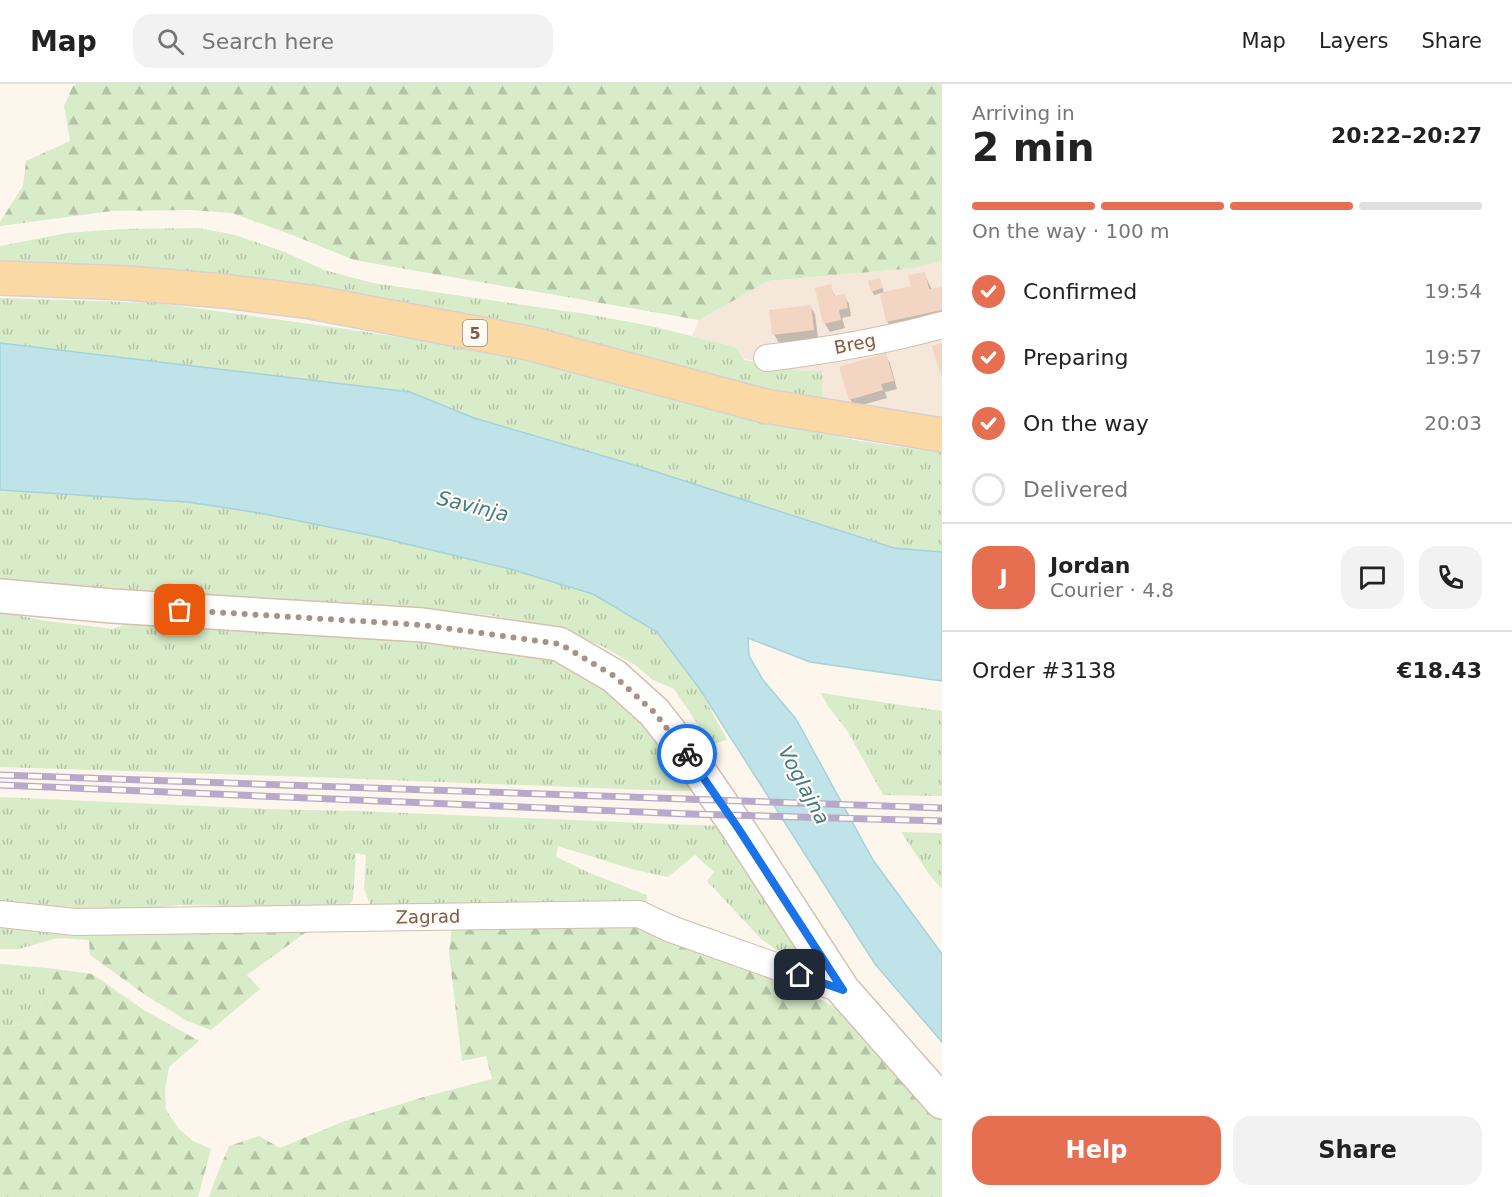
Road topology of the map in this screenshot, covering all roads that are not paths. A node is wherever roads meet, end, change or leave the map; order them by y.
1 (0, 278) edge
2 (942, 325) edge
3 (767, 358) dead end
4 (942, 435) edge
5 (0, 596) edge
6 (0, 914) edge
7 (843, 990) junction
8 (942, 1102) edge

1 - 4 main road, 5
2 - 3 street, Breg
5 - 7 street
6 - 7 street, Zagrad
7 - 8 street

